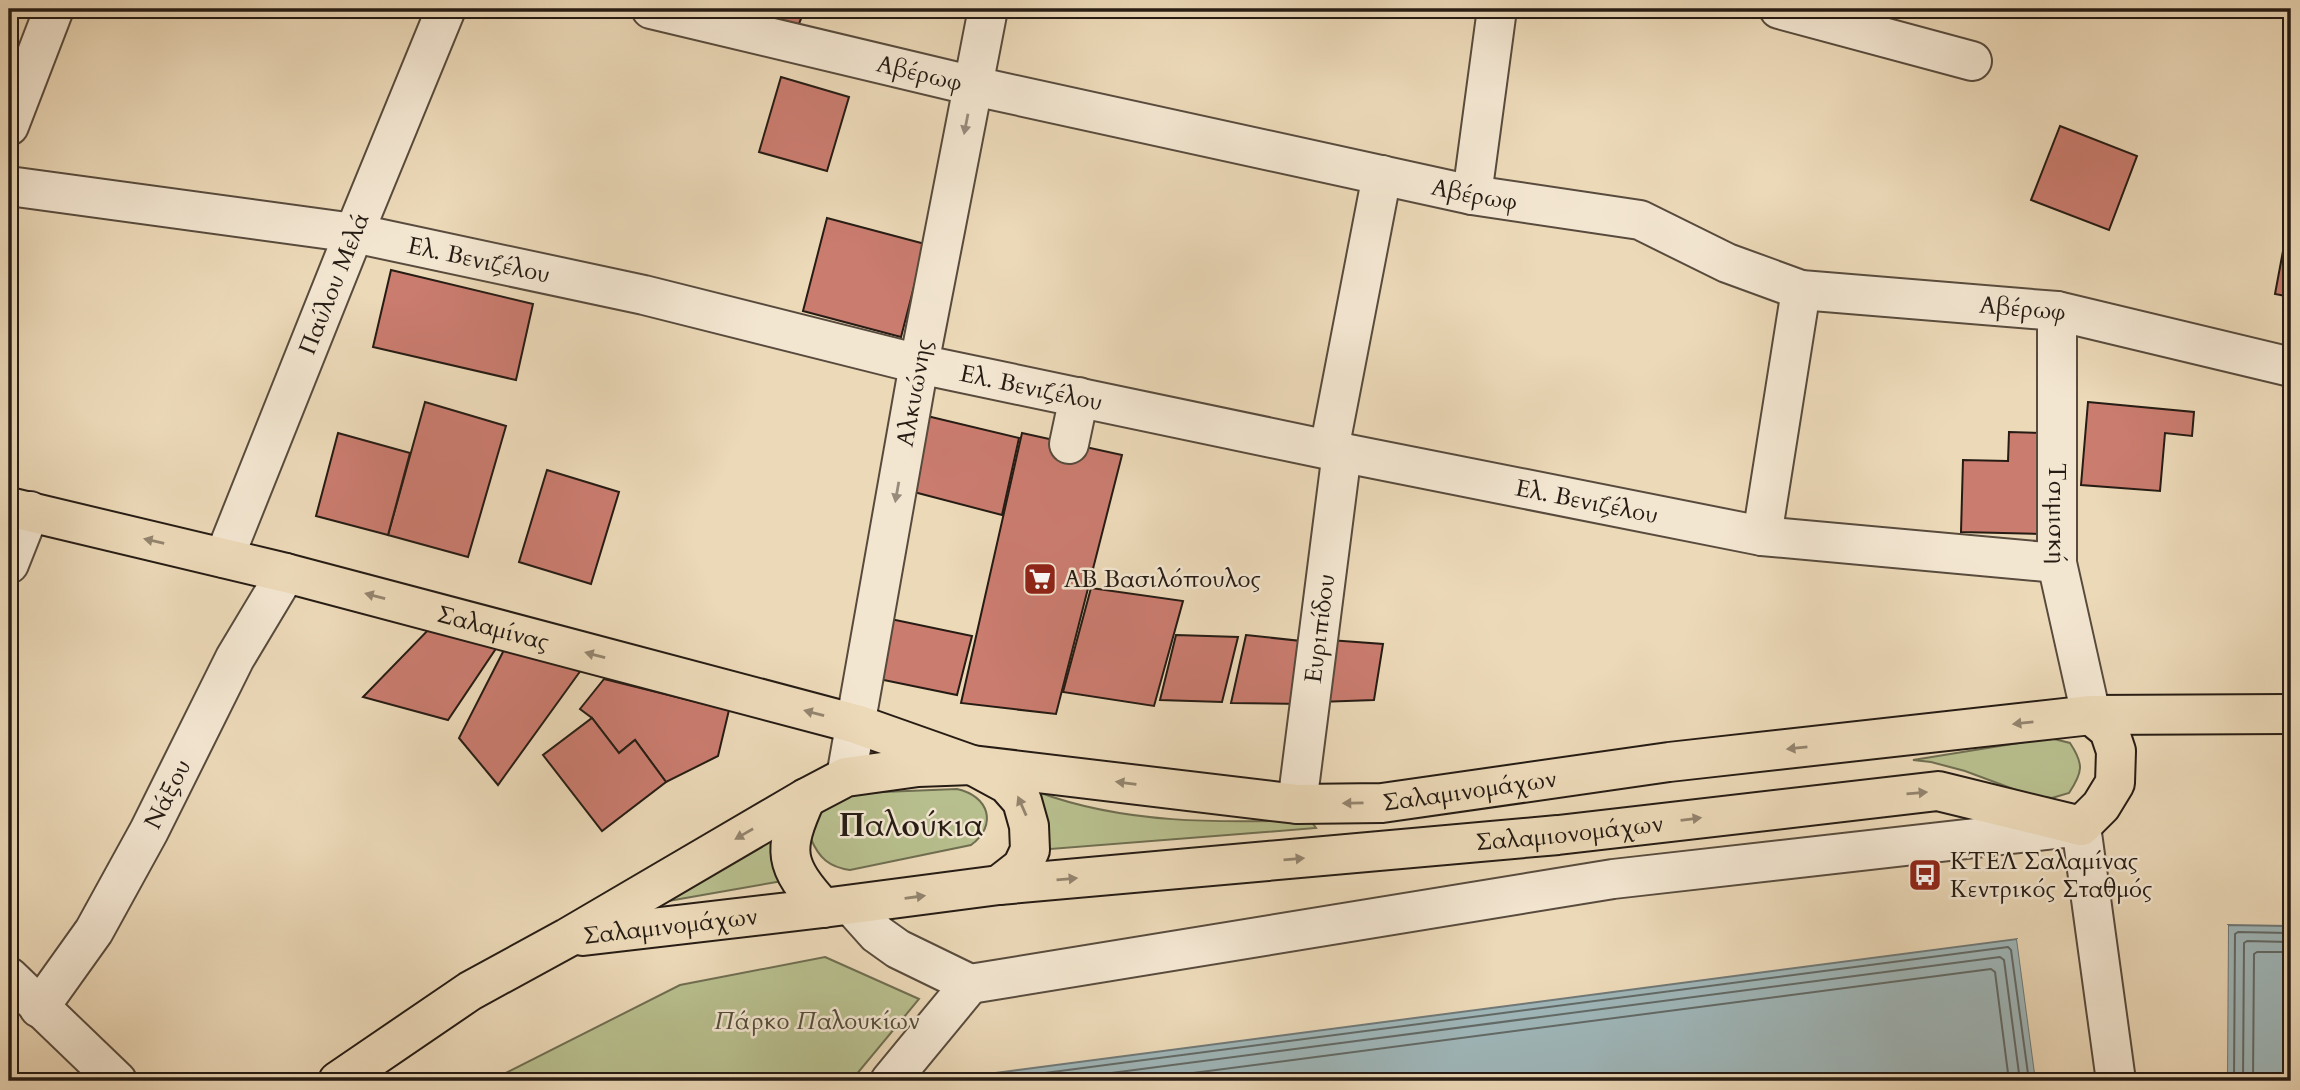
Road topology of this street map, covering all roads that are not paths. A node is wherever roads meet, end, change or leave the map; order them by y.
1 (54, 9) edge
2 (446, 9) edge
3 (652, 9) edge
4 (988, 9) edge
5 (1497, 9) edge
6 (1779, 9) edge
7 (1972, 61) dead end
8 (974, 86) junction
9 (9, 126) edge
10 (1382, 175) junction
11 (9, 186) edge
12 (1472, 195) junction
13 (354, 233) junction
14 (1801, 290) junction
15 (2057, 311) junction
16 (919, 364) junction
17 (2291, 367) edge
18 (1079, 397) junction
19 (1069, 444) dead end
20 (1336, 451) junction
21 (19, 509) edge
22 (1762, 536) junction
23 (224, 558) junction
24 (2057, 563) junction
25 (9, 564) edge
26 (286, 573) junction
27 (2091, 715) junction
28 (2291, 715) edge
29 (856, 724) junction
30 (972, 765) junction
31 (846, 777) junction
32 (806, 798) junction
33 (1297, 804) junction
34 (2081, 826) junction
35 (1558, 835) junction
36 (1613, 879) junction
37 (999, 885) junction
38 (837, 907) junction
39 (567, 938) junction
40 (9, 977) edge
41 (970, 985) junction
42 (39, 1008) junction
43 (117, 1081) edge
44 (338, 1081) edge
45 (890, 1081) edge
46 (2116, 1081) edge

1 - 9 street
2 - 13 street, Παύλου Μελά
3 - 8 street, Αβέρωφ
4 - 8 street, Αλκυώνης
5 - 12 street
6 - 7 street
8 - 10 street, Αβέρωφ
8 -> 16 street, Αλκυώνης
10 - 12 street, Αβέρωφ
10 - 20 street, Ευριπίδου
11 - 13 street, Ελ. Βενιζέλου
12 - 14 street, Αβέρωφ
13 - 16 street, Ελ. Βενιζέλου
13 - 23 street, Παύλου Μελά
14 - 15 street, Αβέρωφ
14 - 22 street
15 - 17 street, Αβέρωφ
15 - 24 street, Τσιμισκή
16 - 18 street, Ελ. Βενιζέλου
16 -> 29 street, Αλκυώνης
18 - 19 street
18 - 20 street, Ελ. Βενιζέλου
20 - 22 street, Ελ. Βενιζέλου
20 - 33 street, Ευριπίδου
23 -> 21 main road, Σαλαμίνας
21 - 25 street
22 - 24 street, Ελ. Βενιζέλου
23 - 26 main road, Σαλαμίνας
24 - 27 street, Τσιμισκή
29 -> 26 main road, Σαλαμίνας
26 - 42 street, Νάξου
27 - 28 main road, Σαλαμινομάχων
27 -> 33 main road, Σαλαμινομάχων
27 - 34 main road
29 - 30 main road, Σαλαμίνας
29 - 31 street, Αλκυώνης
30 - 31 main road, Σαλαμινομάχων
33 -> 30 main road, Σαλαμινομάχων
37 -> 30 main road
31 - 32 main road, Σαλαμινομάχων
32 - 38 main road
32 -> 39 main road, Σαλαμινομάχων
35 -> 34 main road, Σαλαμιονομάχων
34 - 36 street
34 - 46 street
35 - 36 street
37 -> 35 main road, Σαλαμιονομάχων
36 - 41 street
38 -> 37 main road, Σαλαμινομάχων
38 - 39 main road, Σαλαμινομάχων
38 - 41 street
39 - 44 main road, Σαλαμινομάχων
40 - 42 street
41 - 45 street
42 - 43 street

